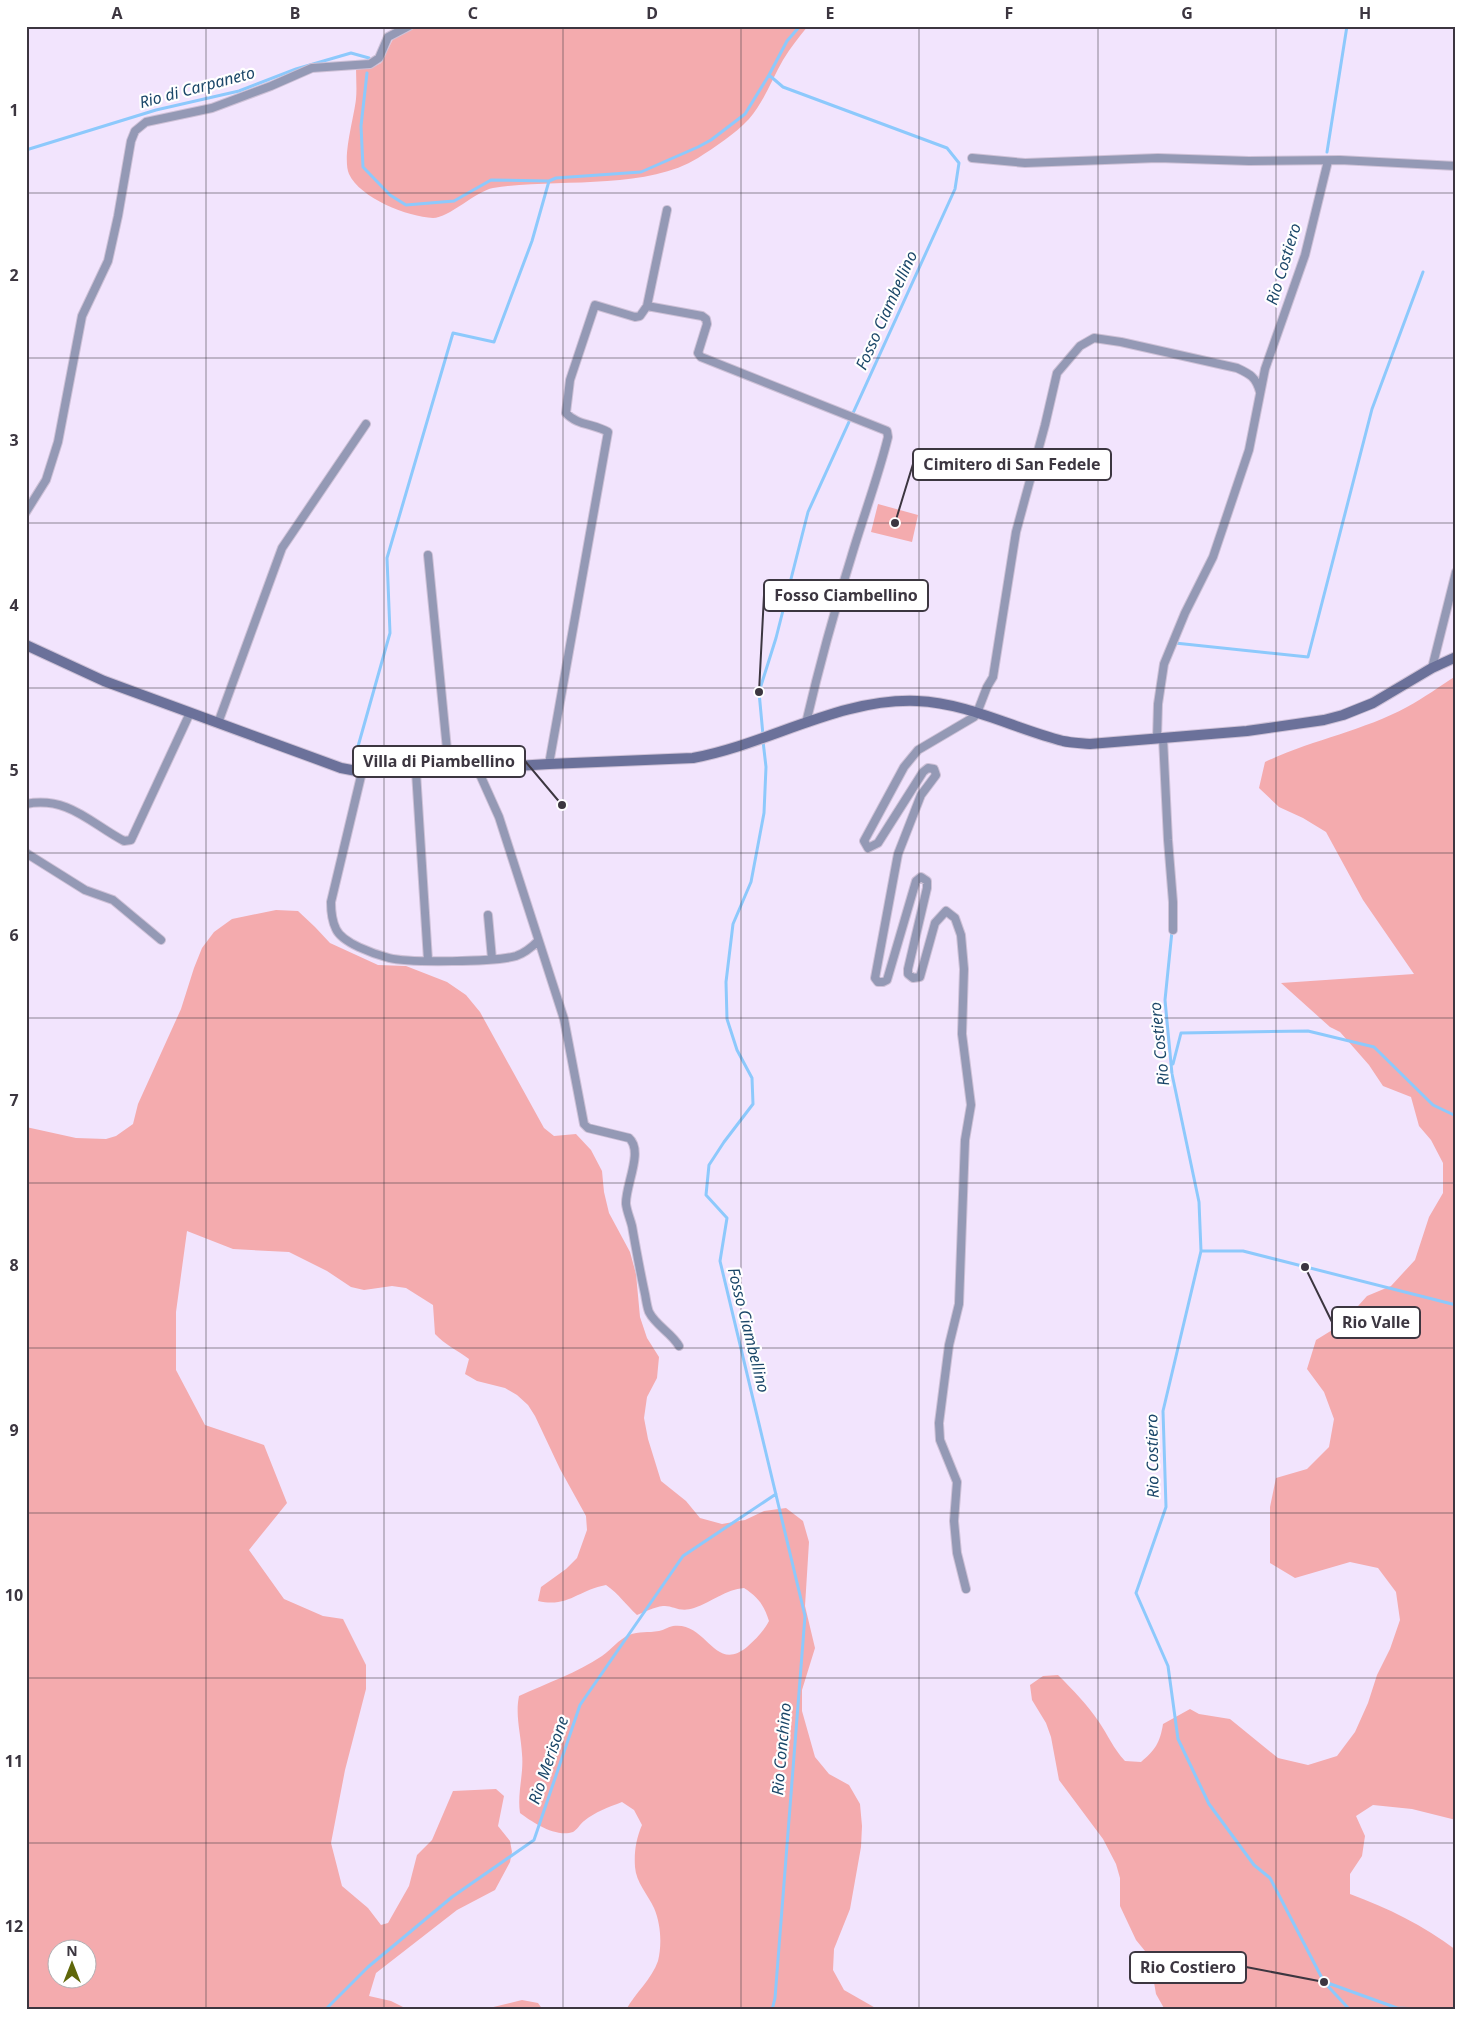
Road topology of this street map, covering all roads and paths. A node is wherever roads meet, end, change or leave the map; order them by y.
1 (409, 26) edge
2 (972, 158) dead end
3 (1328, 161) junction
4 (1456, 166) edge
5 (667, 210) dead end
6 (647, 306) junction
7 (1260, 392) junction
8 (366, 424) dead end
9 (26, 512) edge
10 (428, 555) dead end
11 (1456, 572) edge
12 (26, 645) edge
13 (1456, 657) edge
14 (1432, 668) junction
15 (190, 712) junction
16 (977, 714) junction
17 (218, 723) junction
18 (806, 723) junction
19 (1160, 739) junction
20 (549, 764) junction
21 (477, 768) junction
22 (449, 770) junction
23 (362, 772) junction
24 (416, 772) junction
25 (26, 804) edge
26 (26, 853) edge
27 (488, 915) dead end
28 (1173, 930) dead end
29 (162, 940) dead end
30 (538, 941) junction
31 (492, 959) junction
32 (428, 960) junction
33 (680, 1346) dead end
34 (966, 1589) dead end

1 - 9 street
2 - 3 street
3 - 4 street
3 - 7 street
5 - 6 street
6 - 18 street
6 - 20 street
7 - 16 street
7 - 19 street
8 - 17 street
10 - 22 street
11 - 14 street
12 - 15 main road
13 - 14 main road
14 - 19 main road
15 - 17 main road
15 - 25 street
16 - 18 main road
16 - 19 main road
16 - 34 street
17 - 23 main road
18 - 20 main road
19 - 28 street
20 - 21 main road
21 - 22 main road
21 - 30 street
22 - 24 main road
23 - 24 main road
23 - 32 street
24 - 32 street
26 - 29 street
27 - 31 street
30 - 31 street
30 - 33 street
31 - 32 street

